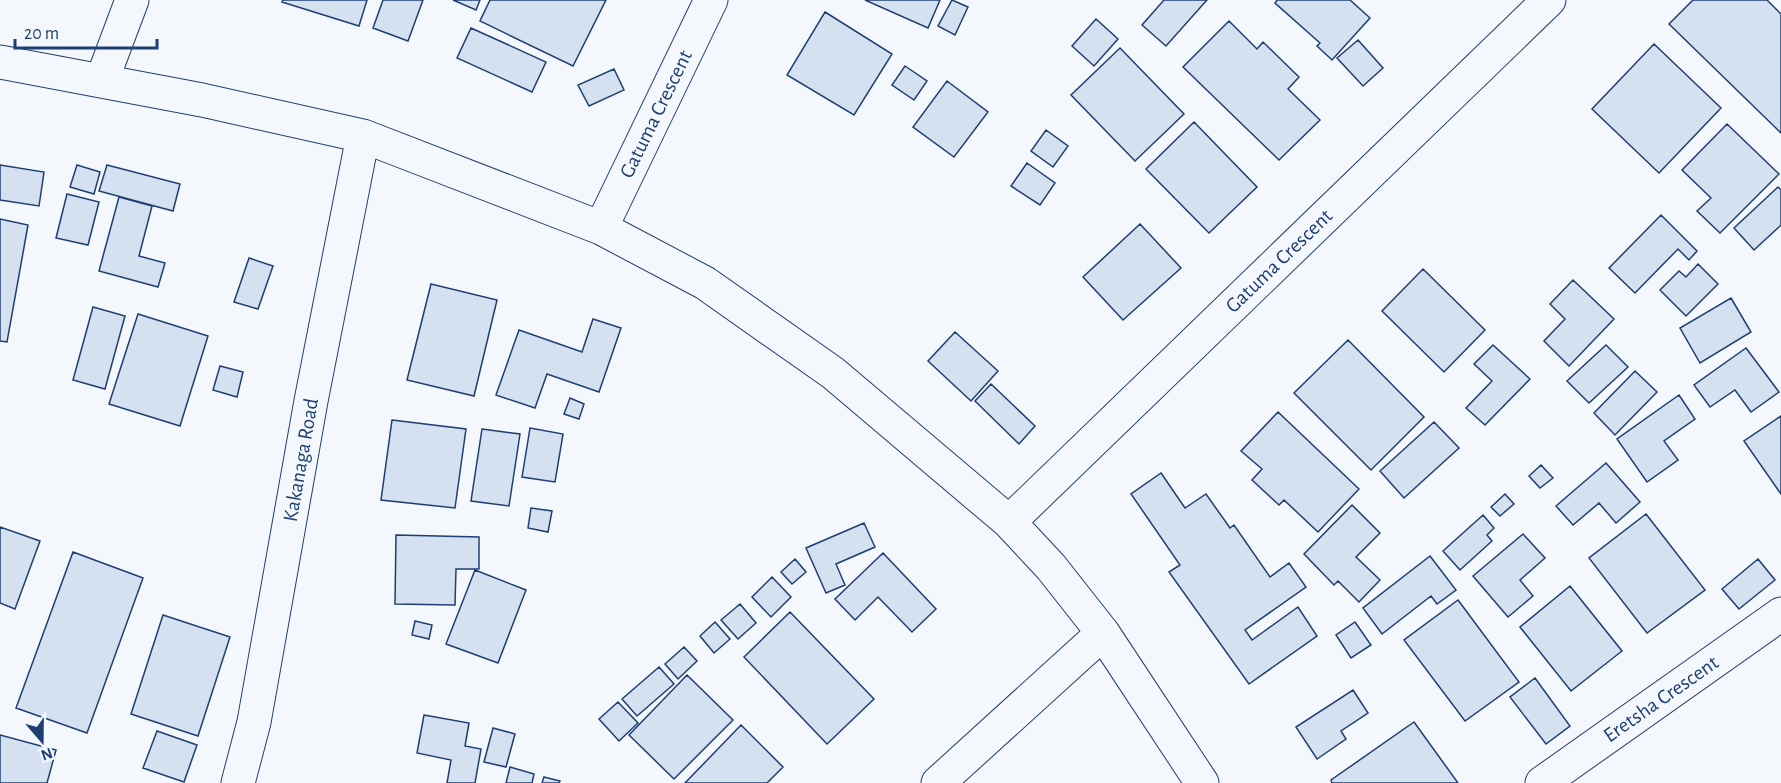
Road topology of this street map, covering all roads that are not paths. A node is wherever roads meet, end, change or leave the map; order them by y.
1 (132, 0) edge
2 (711, 0) edge
3 (1549, 0) edge
4 (0, 62) edge
5 (102, 81) junction
6 (363, 136) junction
7 (601, 228) junction
8 (1009, 522) junction
9 (1781, 614) edge
10 (1103, 633) junction
11 (238, 783) edge
12 (938, 783) edge
13 (1202, 783) edge
14 (1542, 783) edge

1 - 5 street
2 - 7 street, Gatuma Crescent
3 - 8 street, Gatuma Crescent
4 - 5 street
5 - 6 street
6 - 7 street
6 - 11 street, Kakanaga Road
7 - 8 street
8 - 10 street
9 - 14 street, Eretsha Crescent
10 - 12 street
10 - 13 street

